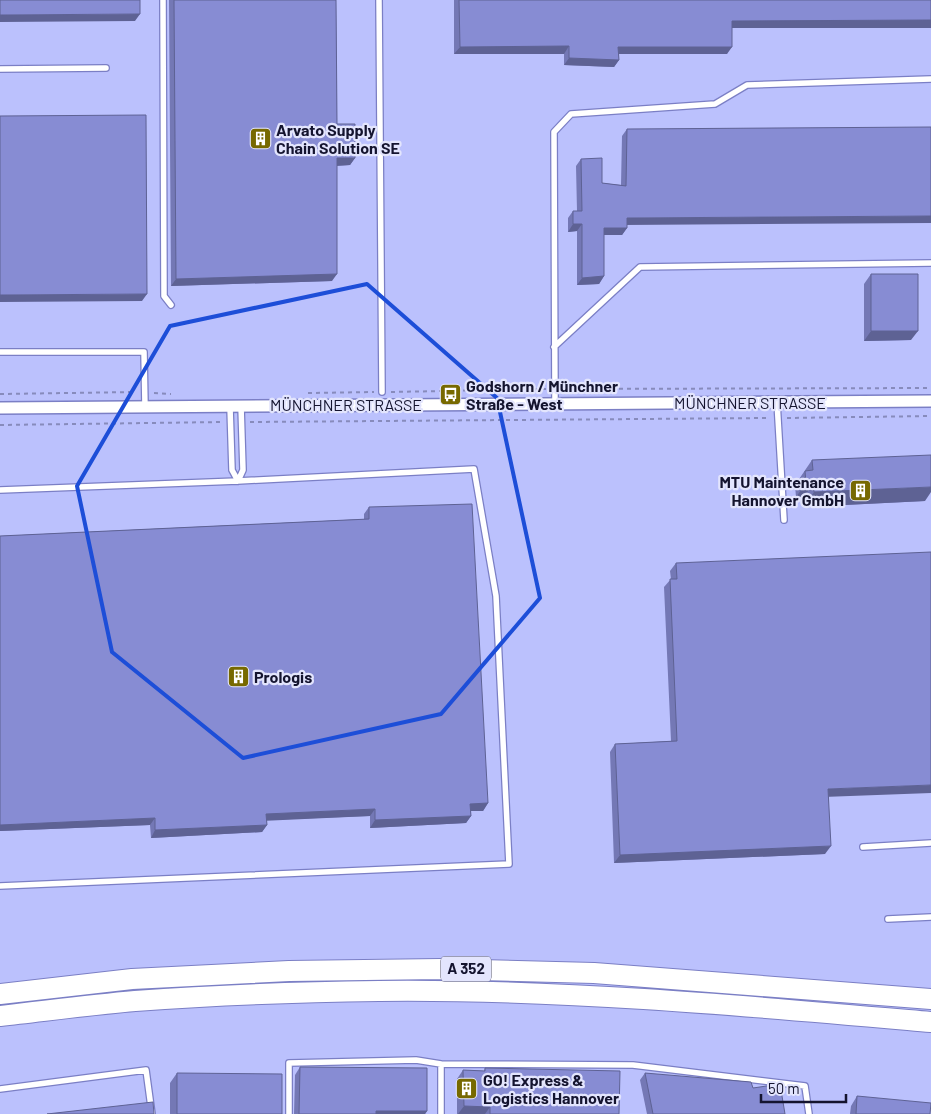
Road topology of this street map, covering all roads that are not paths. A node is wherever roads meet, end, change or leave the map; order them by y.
1 (163, 0) edge
2 (379, 0) edge
3 (106, 68) dead end
4 (0, 69) edge
5 (931, 79) edge
6 (931, 263) edge
7 (171, 305) dead end
8 (554, 347) junction
9 (0, 352) edge
10 (382, 392) road end
11 (777, 402) junction
12 (931, 402) edge
13 (555, 404) junction
14 (235, 406) junction
15 (145, 407) junction
16 (0, 408) edge
17 (238, 481) junction
18 (0, 490) edge
19 (784, 520) dead end
20 (931, 843) edge
21 (863, 847) dead end
22 (0, 886) edge
23 (931, 917) edge
24 (888, 919) dead end
25 (0, 994) edge
26 (931, 999) edge
27 (0, 1016) edge
28 (931, 1022) edge
29 (441, 1064) junction
30 (0, 1089) edge
31 (152, 1114) edge
32 (289, 1114) edge
33 (441, 1114) edge
34 (809, 1114) edge

1 - 7 lane
2 - 10 lane
3 - 4 lane
5 - 8 lane
6 - 8 lane
8 - 13 lane
9 - 15 lane
11 - 12 street, MÜNCHNER STRASSE
11 - 13 street, MÜNCHNER STRASSE
11 - 19 lane
13 - 14 street, MÜNCHNER STRASSE
14 - 15 street, MÜNCHNER STRASSE
14 - 17 lane
14 - 17 lane
15 - 16 street, MÜNCHNER STRASSE
17 - 18 lane
17 - 22 lane
20 - 21 lane
23 - 24 lane
25 - 26 highway, A 352
27 - 28 highway, A 352
29 - 32 lane
29 - 33 lane
29 - 34 lane
30 - 31 lane

